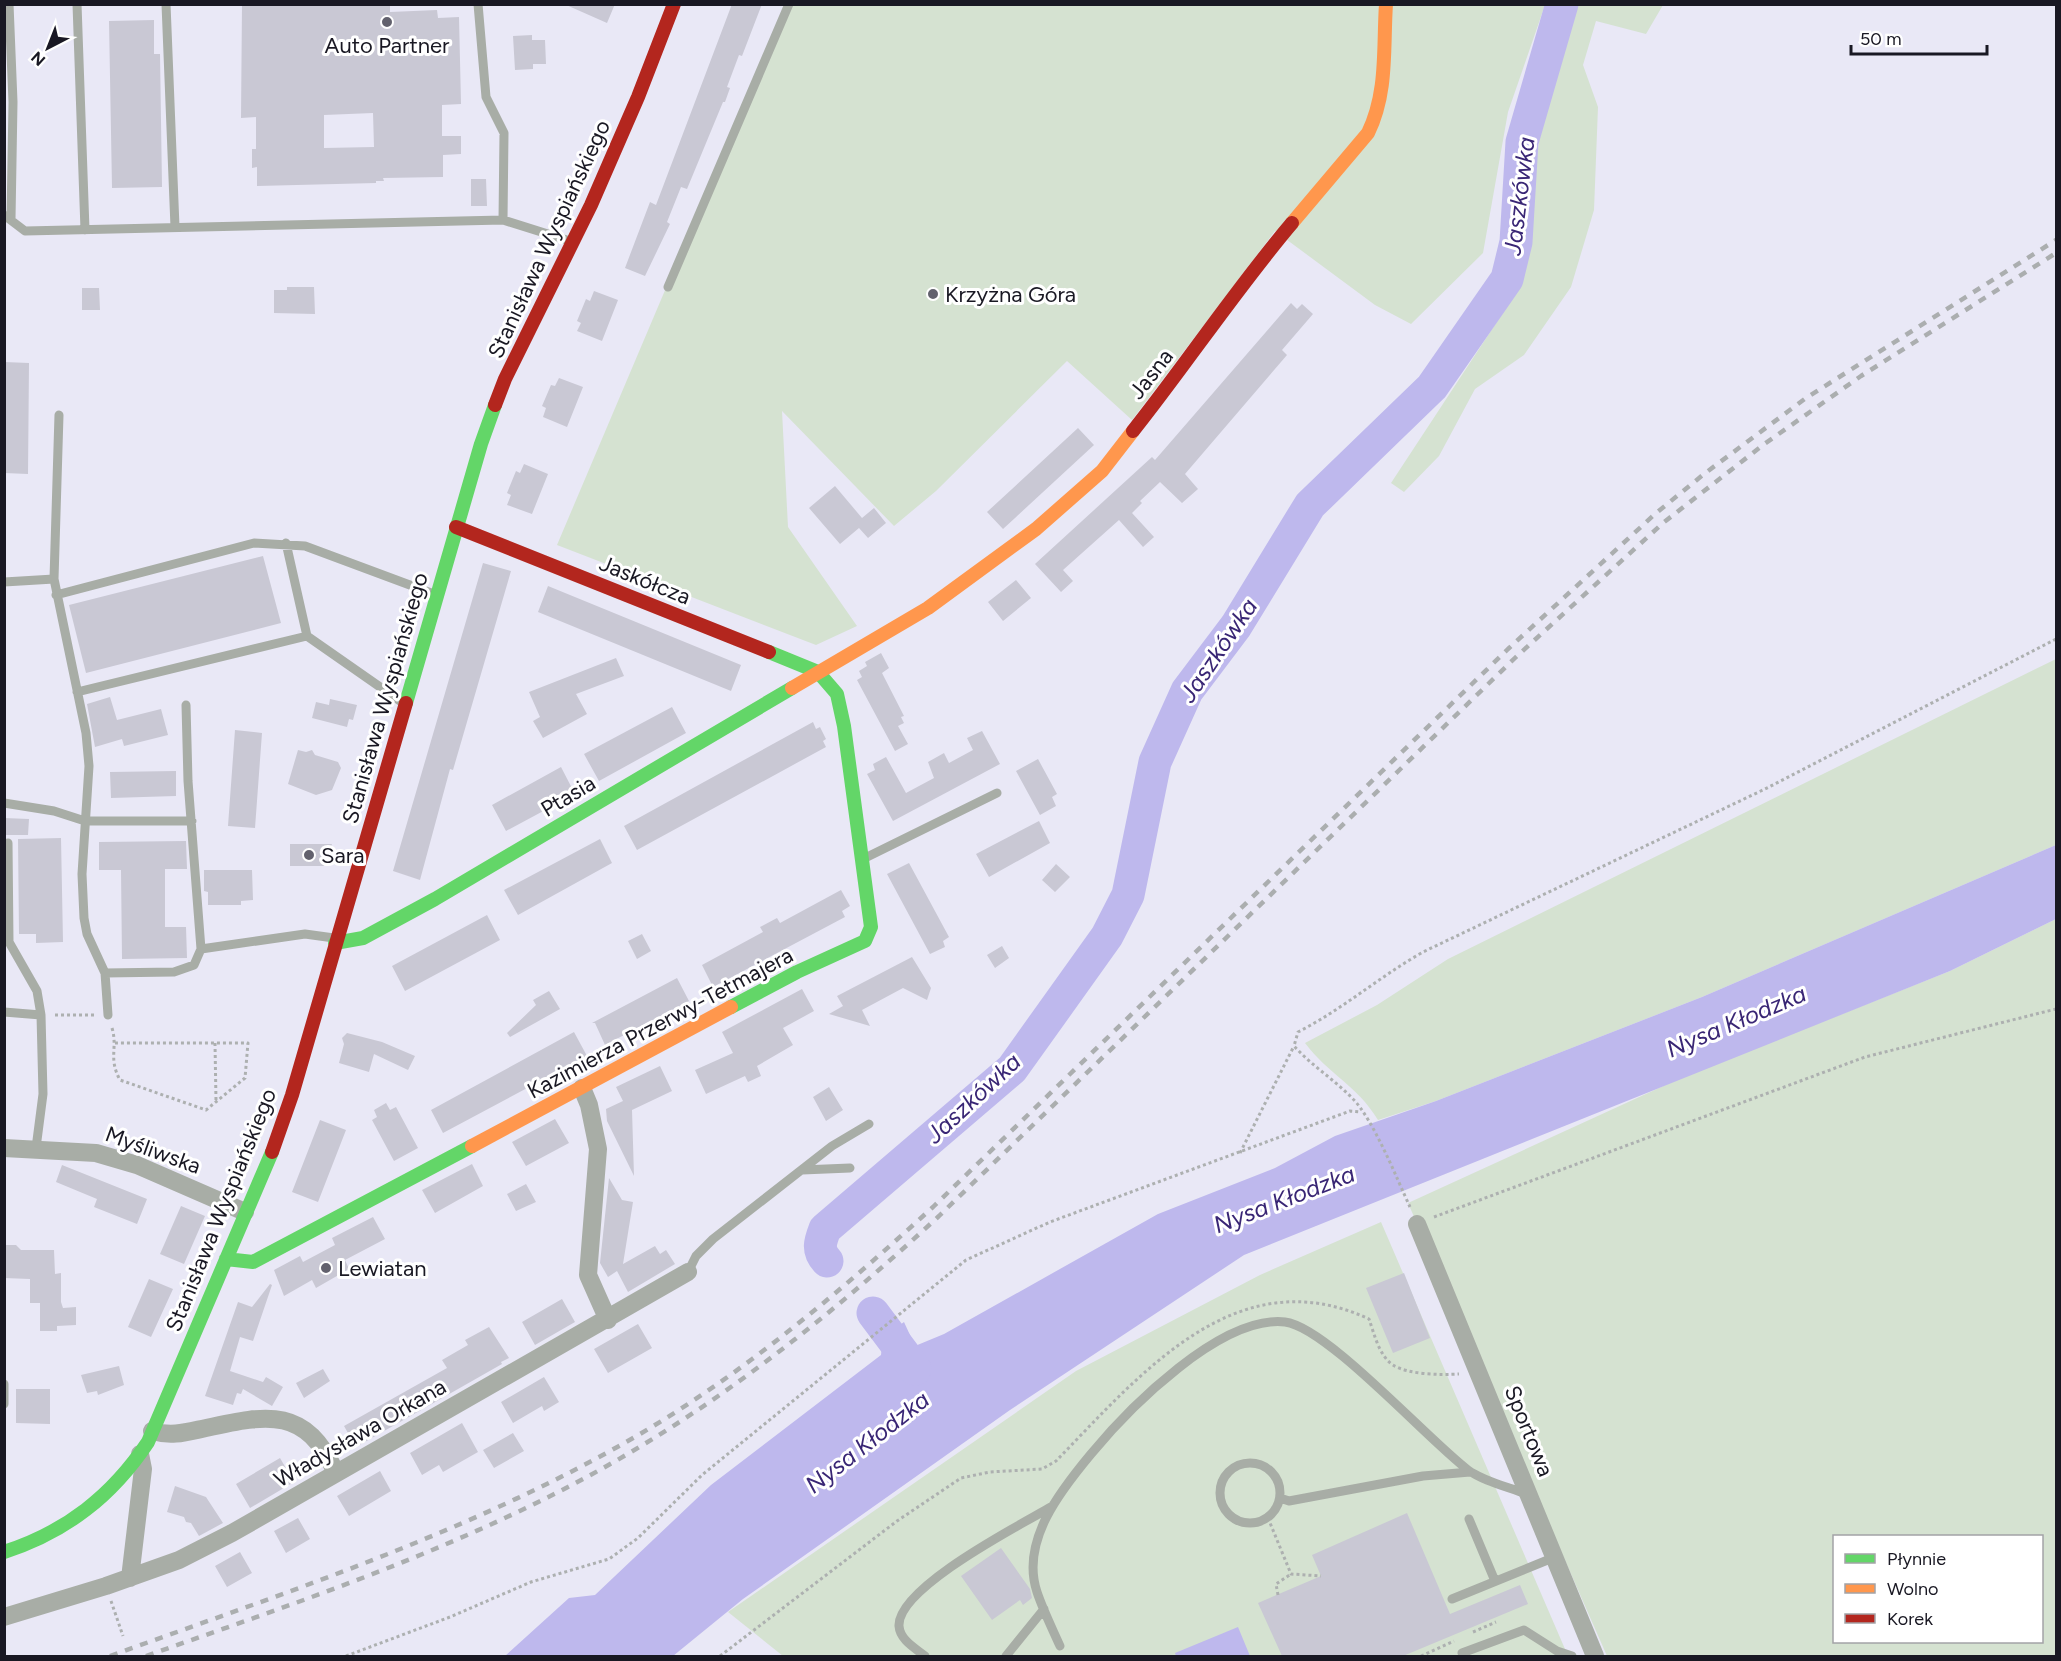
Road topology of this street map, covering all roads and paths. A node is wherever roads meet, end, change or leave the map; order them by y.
1 (9, 4) edge
2 (77, 4) edge
3 (166, 4) edge
4 (478, 4) edge
5 (674, 4) edge
6 (789, 4) edge
7 (1386, 4) edge
8 (8, 217) edge
9 (503, 220) junction
10 (175, 227) junction
11 (85, 230) junction
12 (572, 241) junction
13 (668, 287) dead end
14 (59, 415) dead end
15 (456, 527) junction
16 (286, 543) junction
17 (54, 579) junction
18 (4, 582) edge
19 (56, 595) junction
20 (436, 595) junction
21 (307, 636) junction
22 (2056, 639) edge
23 (818, 672) junction
24 (77, 692) junction
25 (405, 704) junction
26 (186, 705) dead end
27 (998, 793) dead end
28 (4, 803) edge
29 (85, 821) junction
30 (192, 821) junction
31 (8, 843) dead end
32 (862, 859) junction
33 (6, 875) edge
34 (336, 941) junction
35 (201, 949) junction
36 (105, 973) junction
37 (2056, 1009) edge
38 (4, 1012) edge
39 (41, 1015) junction
40 (108, 1015) junction
41 (114, 1043) junction
42 (215, 1043) junction
43 (1294, 1046) junction
44 (582, 1088) junction
45 (216, 1102) junction
46 (1361, 1112) junction
47 (869, 1124) dead end
48 (4, 1148) edge
49 (36, 1148) junction
50 (1240, 1153) junction
51 (850, 1168) dead end
52 (800, 1171) junction
53 (1408, 1203) dead end
54 (245, 1212) junction
55 (1421, 1222) joint
56 (226, 1259) junction
57 (688, 1272) joint
58 (608, 1320) junction
59 (4, 1384) edge
60 (4, 1404) edge
61 (152, 1431) junction
62 (140, 1454) junction
63 (1470, 1472) junction
64 (336, 1473) junction
65 (1529, 1494) junction
66 (1280, 1498) junction
67 (1053, 1506) junction
68 (1268, 1518) junction
69 (1469, 1519) dead end
70 (4, 1552) edge
71 (1555, 1557) junction
72 (1291, 1574) junction
73 (1321, 1576) dead end
74 (130, 1578) junction
75 (1495, 1581) junction
76 (106, 1586) junction
77 (1278, 1595) dead end
78 (1452, 1599) dead end
79 (1044, 1609) junction
80 (4, 1617) edge
81 (123, 1636) dead end
82 (1060, 1646) dead end
83 (1462, 1653) dead end
84 (346, 1656) edge
85 (925, 1656) edge
86 (1006, 1656) edge
87 (1572, 1656) edge
88 (1595, 1656) edge

1 - 8 lane
2 - 11 lane
3 - 10 lane
4 - 9 lane
5 - 12 street, Stanisława Wyspiańskiego
6 - 13 lane
7 - 23 street, Jasna
8 - 11 lane
9 - 10 lane
9 - 12 lane
10 - 11 lane
12 - 15 street, Stanisława Wyspiańskiego
14 - 17 lane
15 - 20 street, Stanisława Wyspiańskiego
15 - 23 street, Jaskółcza
16 - 19 lane
16 - 20 lane
16 - 21 lane
17 - 18 lane
17 - 19 lane
19 - 24 lane
20 - 25 street, Stanisława Wyspiańskiego
21 - 24 lane
21 - 25 lane
22 - 43 path
23 - 32 street, Kazimierza Przerwy-Tetmajera
23 - 34 street, Ptasia
24 - 29 lane
25 - 34 street, Stanisława Wyspiańskiego
26 - 30 lane
27 - 32 lane
28 - 29 lane
29 - 30 lane
29 - 36 lane
30 - 35 lane
31 - 33 lane
32 - 44 street, Kazimierza Przerwy-Tetmajera
33 - 39 lane
34 - 35 lane
34 - 54 street, Stanisława Wyspiańskiego
35 - 36 lane
36 - 40 lane
37 - 55 path
38 - 39 lane
39 - 40 path
39 - 49 lane
40 - 41 path
41 - 42 path
41 - 45 path
42 - 45 path
42 - 45 path
43 - 46 path
43 - 50 path
44 - 56 street, Kazimierza Przerwy-Tetmajera
44 - 58 street
46 - 50 path
46 - 53 path
47 - 52 lane
48 - 49 street, Myśliwska
49 - 54 street, Myśliwska
50 - 84 path
51 - 52 lane
52 - 57 lane
54 - 56 street, Stanisława Wyspiańskiego
55 - 65 street, Sportowa
56 - 61 street, Stanisława Wyspiańskiego
57 - 58 street, Władysława Orkana
58 - 64 street, Władysława Orkana
59 - 60 lane
61 - 62 street, Stanisława Wyspiańskiego
61 - 64 street
62 - 70 street, Stanisława Wyspiańskiego
62 - 74 street
63 - 65 lane
63 - 66 lane
63 - 67 lane
64 - 74 street, Władysława Orkana
65 - 71 street, Sportowa
66 - 68 lane
66 - 68 lane
67 - 79 lane
67 - 85 lane
68 - 72 path
69 - 75 lane
71 - 75 lane
71 - 88 street, Sportowa
72 - 73 path
72 - 77 path
74 - 76 street, Władysława Orkana
75 - 78 lane
76 - 80 street, Władysława Orkana
76 - 81 path
79 - 82 lane
79 - 86 lane
83 - 87 lane

